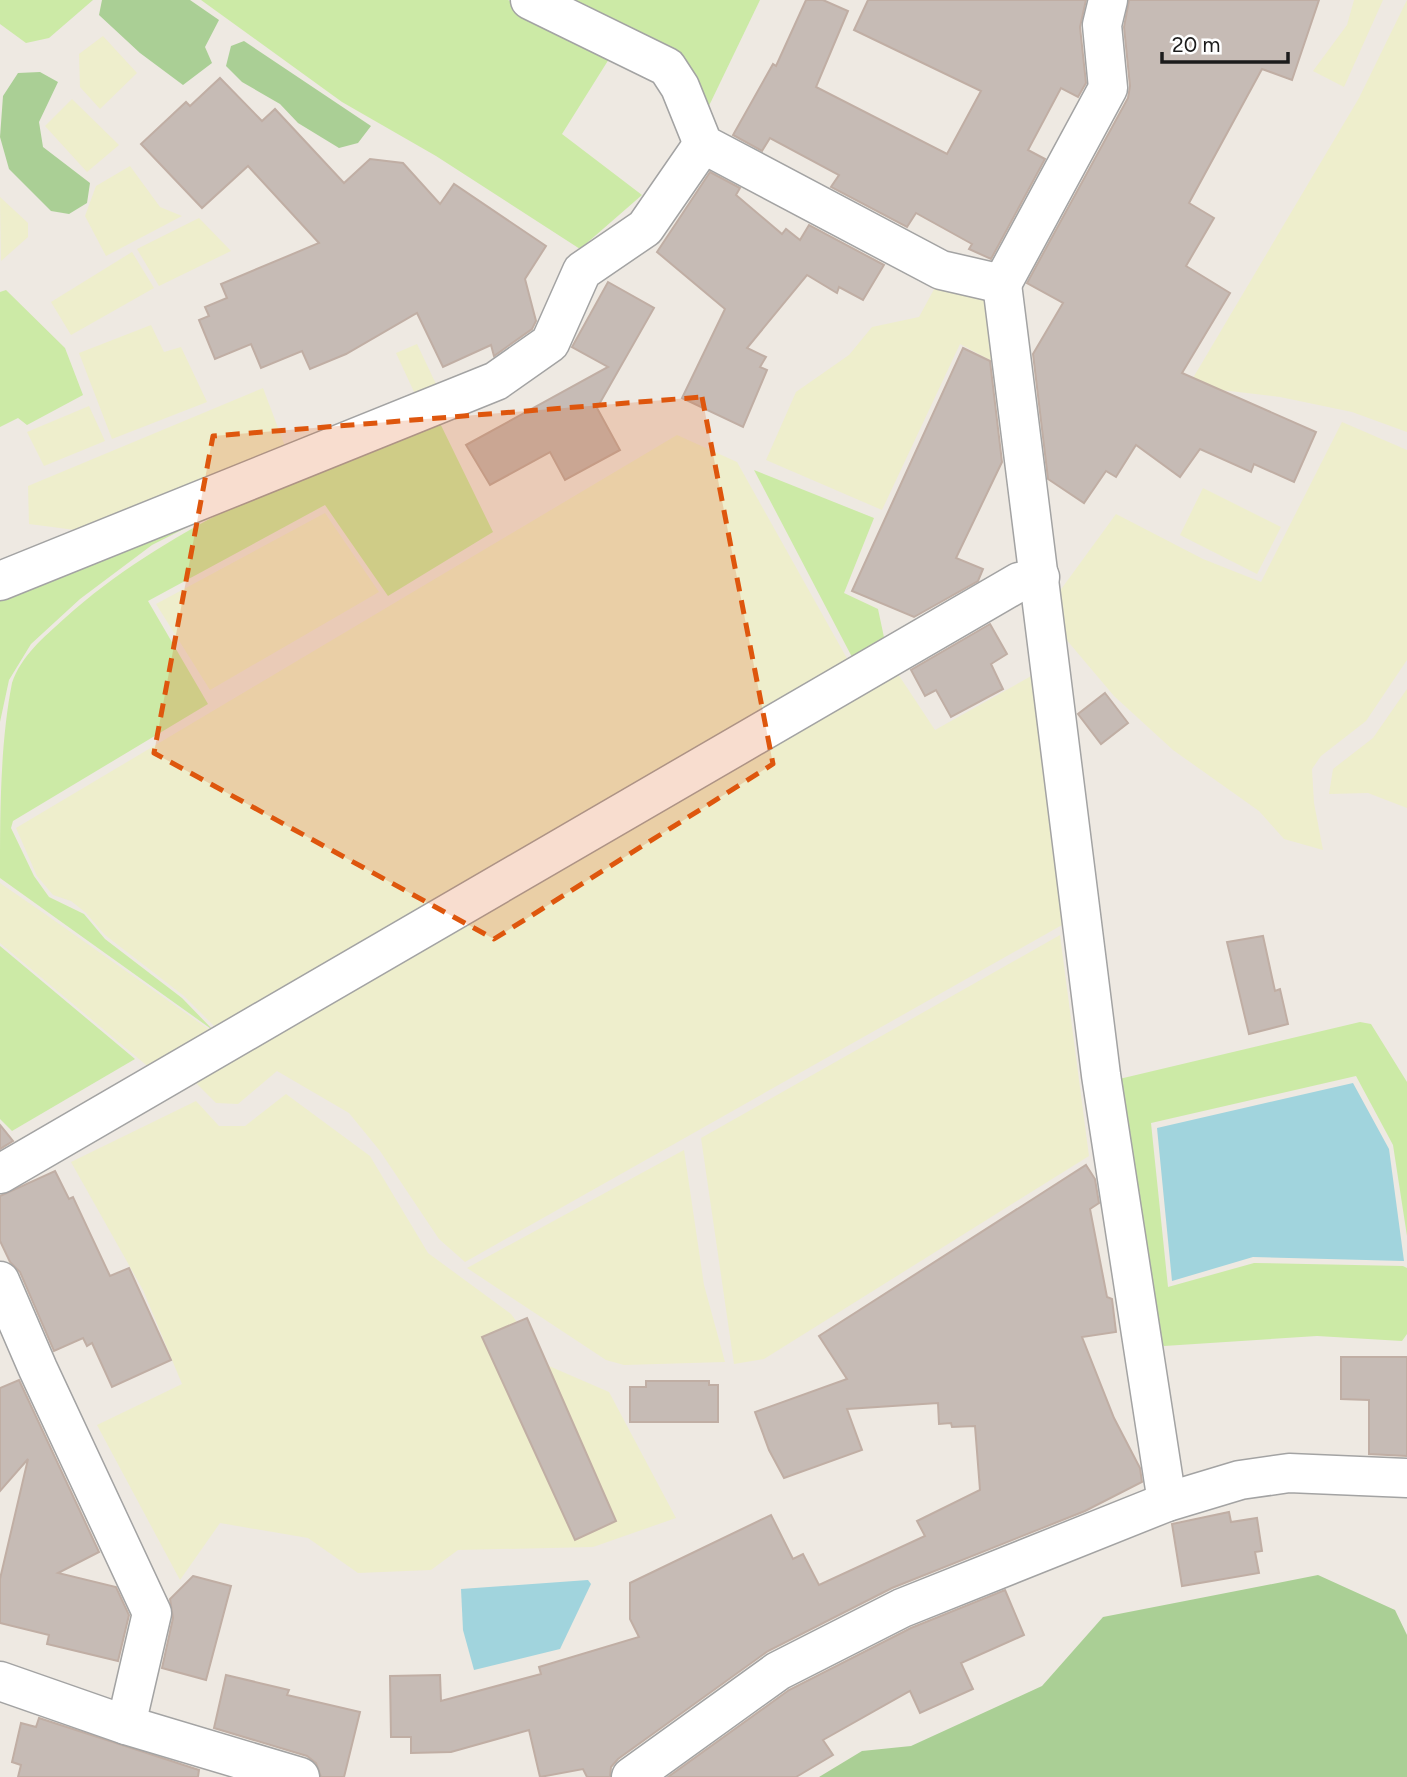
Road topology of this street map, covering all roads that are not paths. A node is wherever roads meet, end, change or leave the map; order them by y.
1 (530, 0) edge
2 (1108, 0) edge
3 (703, 144) junction
4 (1002, 284) junction
5 (1040, 578) junction
6 (0, 582) edge
7 (0, 1174) edge
8 (0, 1280) edge
9 (1407, 1478) edge
10 (1167, 1502) junction
11 (0, 1681) edge
12 (127, 1725) junction
13 (300, 1777) edge
14 (631, 1777) edge

1 - 3 street
2 - 4 street
3 - 4 street
3 - 6 street
4 - 5 street
5 - 7 street
5 - 10 street
8 - 12 street
9 - 10 street
10 - 14 street
11 - 12 street
12 - 13 street

